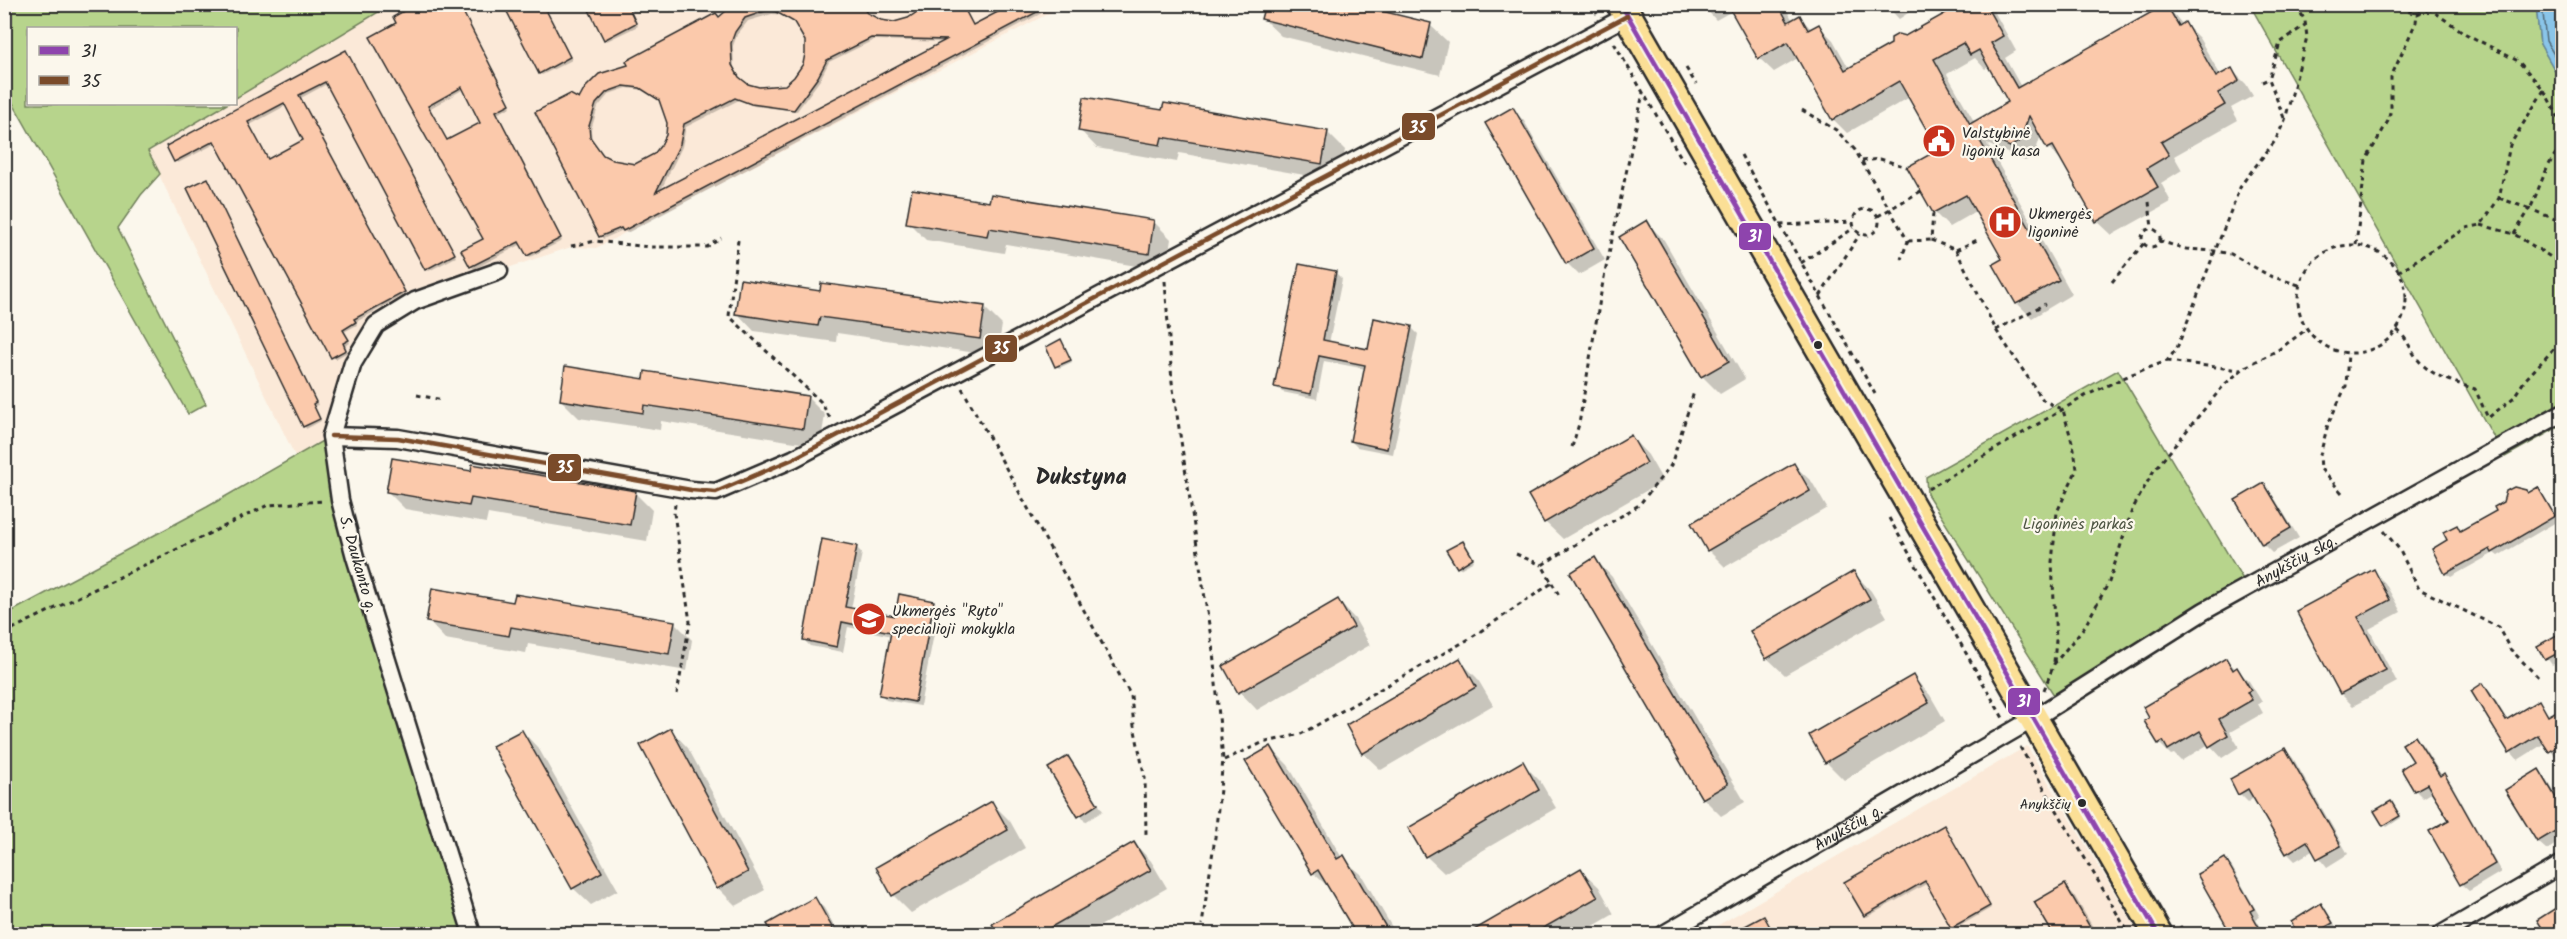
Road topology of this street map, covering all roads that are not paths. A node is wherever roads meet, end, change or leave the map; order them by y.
1 (1618, 16) edge
2 (499, 271) dead end
3 (2562, 413) edge
4 (331, 436) junction
5 (2022, 725) junction
6 (2562, 864) edge
7 (472, 934) edge
8 (1664, 934) edge
9 (2158, 934) edge
10 (2442, 934) edge

1 - 4 street
1 - 5 main road
2 - 4 street, S. Daukanto g.
3 - 5 street, Anykščių skg.
4 - 7 street, S. Daukanto g.
5 - 8 street, Anykščių g.
5 - 9 main road
6 - 10 street

